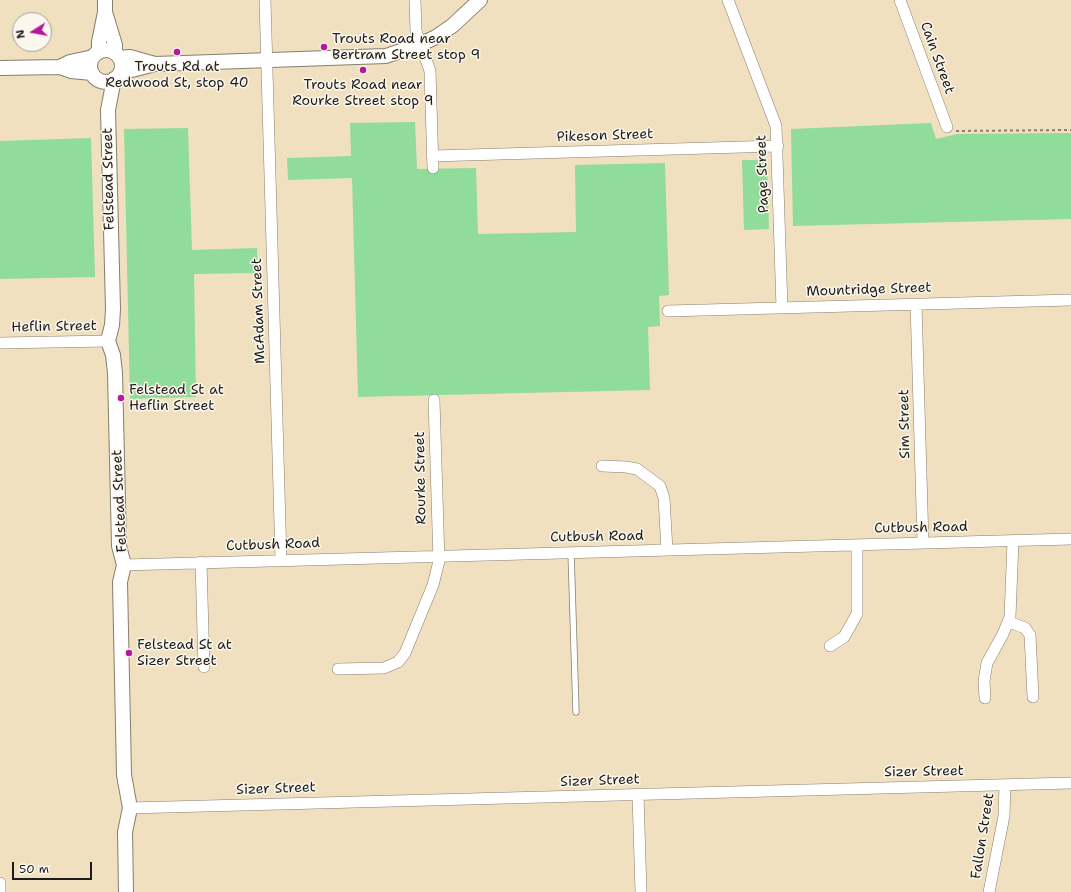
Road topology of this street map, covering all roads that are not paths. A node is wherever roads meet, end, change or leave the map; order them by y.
1 (265, 0) edge
2 (415, 0) edge
3 (480, 0) edge
4 (728, 0) edge
5 (900, 0) edge
6 (105, 6) edge
7 (421, 44) junction
8 (96, 55) junction
9 (117, 55) junction
10 (267, 61) junction
11 (155, 64) junction
12 (60, 67) junction
13 (0, 68) edge
14 (95, 76) junction
15 (117, 76) junction
16 (108, 110) junction
17 (947, 127) road end
18 (778, 146) junction
19 (432, 156) junction
20 (433, 168) dead end
21 (1071, 300) edge
22 (916, 304) junction
23 (782, 308) junction
24 (668, 311) dead end
25 (108, 341) junction
26 (0, 343) edge
27 (434, 400) dead end
28 (602, 466) dead end
29 (1071, 539) edge
30 (1013, 541) junction
31 (923, 543) junction
32 (857, 545) junction
33 (667, 550) junction
34 (571, 552) junction
35 (438, 555) junction
36 (281, 560) junction
37 (202, 562) junction
38 (124, 565) junction
39 (1009, 622) junction
40 (830, 646) dead end
41 (204, 668) dead end
42 (338, 669) dead end
43 (1033, 697) dead end
44 (985, 698) dead end
45 (576, 712) dead end
46 (1071, 784) edge
47 (1005, 785) junction
48 (638, 795) junction
49 (130, 808) junction
50 (0, 883) edge
51 (0, 892) edge
52 (126, 892) edge
53 (641, 892) edge
54 (989, 892) edge

1 - 10 street, McAdam Street
2 - 7 street
3 - 7 street
4 - 18 street, Page Street
5 - 17 street, Cain Street
6 - 8 street
6 - 9 street
7 - 10 street
7 - 19 street
8 - 9 street
8 - 12 street
8 - 14 street
9 - 11 street
9 - 15 street
10 - 11 street
10 - 36 street, McAdam Street
11 - 15 street
12 - 13 street
12 - 14 street
14 - 15 street
14 - 16 street, Felstead Street
15 - 16 street, Felstead Street
16 - 25 street, Felstead Street
18 - 19 street, Pikeson Street
18 - 23 street, Page Street
19 - 20 street
21 - 22 street, Mountridge Street
22 - 23 street, Mountridge Street
22 - 31 street, Sim Street
23 - 24 street, Mountridge Street
25 - 26 street, Heflin Street
25 - 38 street, Felstead Street
27 - 35 street, Rourke Street
28 - 33 street
29 - 30 street, Cutbush Road
30 - 31 street, Cutbush Road
30 - 39 street
31 - 32 street, Cutbush Road
32 - 33 street, Cutbush Road
32 - 40 street
33 - 34 street, Cutbush Road
34 - 35 street, Cutbush Road
34 - 45 lane
35 - 36 street, Cutbush Road
35 - 42 street, Rourke Street
36 - 37 street, Cutbush Road
37 - 38 street, Cutbush Road
37 - 41 street
38 - 49 street, Felstead Street
39 - 43 street
39 - 44 street
46 - 47 street, Sizer Street
47 - 48 street, Sizer Street
47 - 54 street, Fallon Street
48 - 49 street, Sizer Street
48 - 53 street
49 - 52 street, Felstead Street
50 - 51 street

